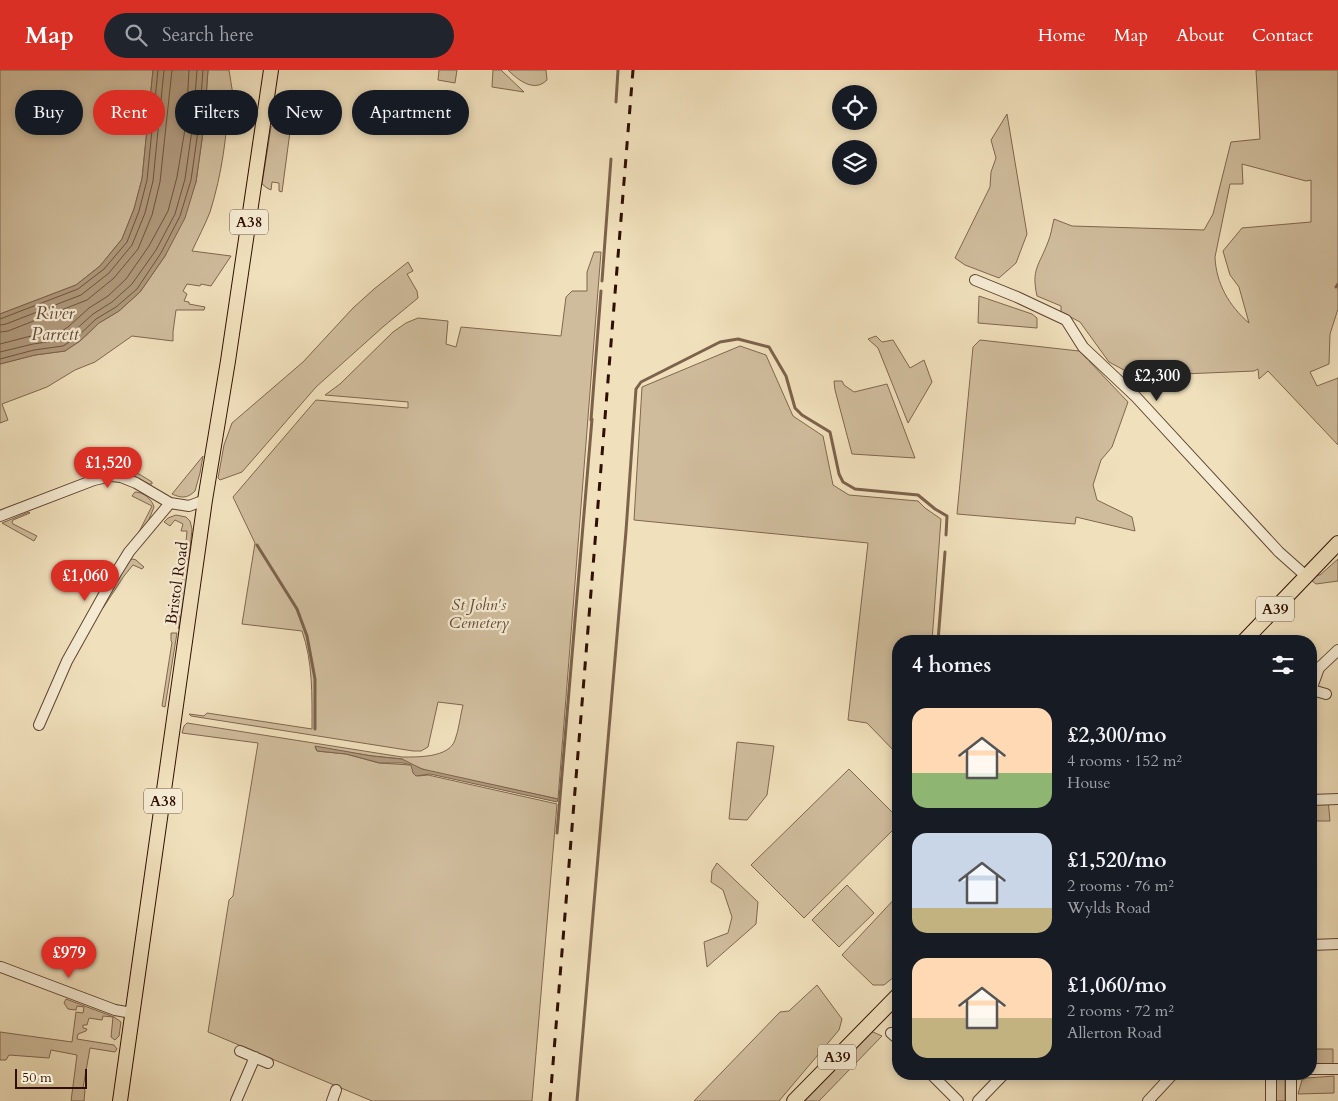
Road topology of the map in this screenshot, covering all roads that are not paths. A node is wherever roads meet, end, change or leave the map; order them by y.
1 (271, 70) edge
2 (975, 280) dead end
3 (205, 500) junction
4 (170, 503) junction
5 (0, 516) edge
6 (1338, 543) edge
7 (1306, 576) junction
8 (1250, 635) edge
9 (1338, 650) edge
10 (1317, 674) edge
11 (1317, 692) edge
12 (1326, 694) dead end
13 (39, 725) dead end
14 (1338, 799) edge
15 (1317, 800) edge
16 (1338, 944) edge
17 (1317, 945) edge
18 (1, 967) edge
19 (892, 1001) edge
20 (132, 1013) junction
21 (240, 1050) dead end
22 (255, 1057) junction
23 (268, 1063) dead end
24 (1317, 1069) edge
25 (1338, 1069) edge
26 (937, 1080) edge
27 (998, 1080) edge
28 (1167, 1080) edge
29 (1271, 1080) edge
30 (1291, 1080) edge
31 (336, 1090) dead end
32 (120, 1101) edge
33 (236, 1101) edge
34 (332, 1101) edge
35 (794, 1101) edge
36 (958, 1101) edge
37 (978, 1101) edge
38 (1148, 1101) edge
39 (1271, 1101) edge
40 (1291, 1101) edge

1 - 3 main road, Bristol Road / A38
2 - 7 street
3 - 4 street
3 - 20 main road, Bristol Road / A38
4 - 5 street
4 - 13 street
6 - 7 main road, A39
7 - 8 main road, A39
9 - 10 street
11 - 12 street
14 - 15 street
16 - 17 street
18 - 20 street
19 - 35 main road, A39
20 - 32 main road, Bristol Road / A38
21 - 22 street
22 - 23 street
22 - 33 street
24 - 25 street
26 - 36 street
27 - 37 street
28 - 38 street
29 - 39 street
30 - 40 street
31 - 34 street

